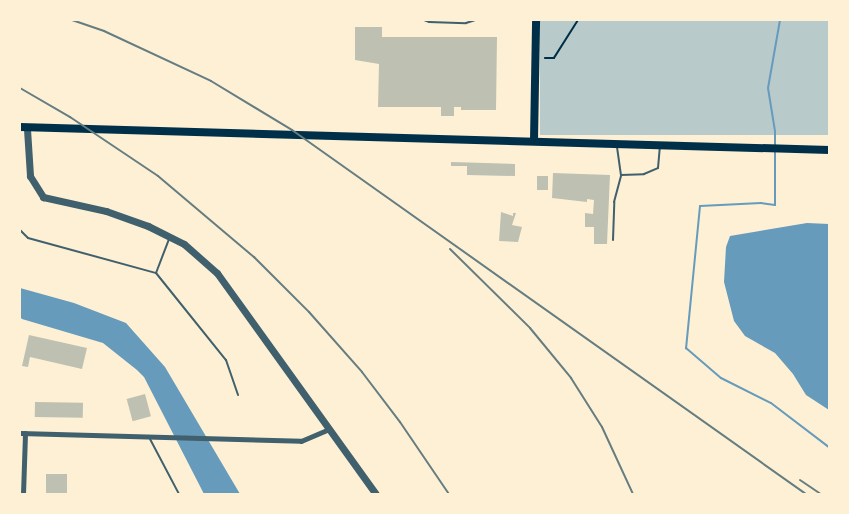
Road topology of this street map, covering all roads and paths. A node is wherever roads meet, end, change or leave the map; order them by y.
1 (424, 20) edge
2 (474, 20) edge
3 (536, 20) edge
4 (578, 20) edge
5 (535, 59) junction
6 (22, 129) edge
7 (534, 140) junction
8 (617, 143) junction
9 (660, 144) junction
10 (830, 150) edge
11 (621, 174) junction
12 (20, 230) edge
13 (170, 237) junction
14 (613, 240) dead end
15 (156, 273) junction
16 (238, 395) dead end
17 (327, 430) junction
18 (22, 433) edge
19 (149, 437) junction
20 (23, 495) edge
21 (179, 495) edge
22 (376, 495) edge

1 - 2 lane
3 - 5 main road
4 - 5 path
5 - 7 main road
6 - 7 main road
6 - 13 street
7 - 8 main road
8 - 9 main road
8 - 11 lane
9 - 10 main road
9 - 11 lane
11 - 14 lane
12 - 15 lane
13 - 15 lane
13 - 17 street
15 - 16 lane
17 - 19 street
17 - 22 street
18 - 19 street
18 - 20 street
19 - 21 lane

